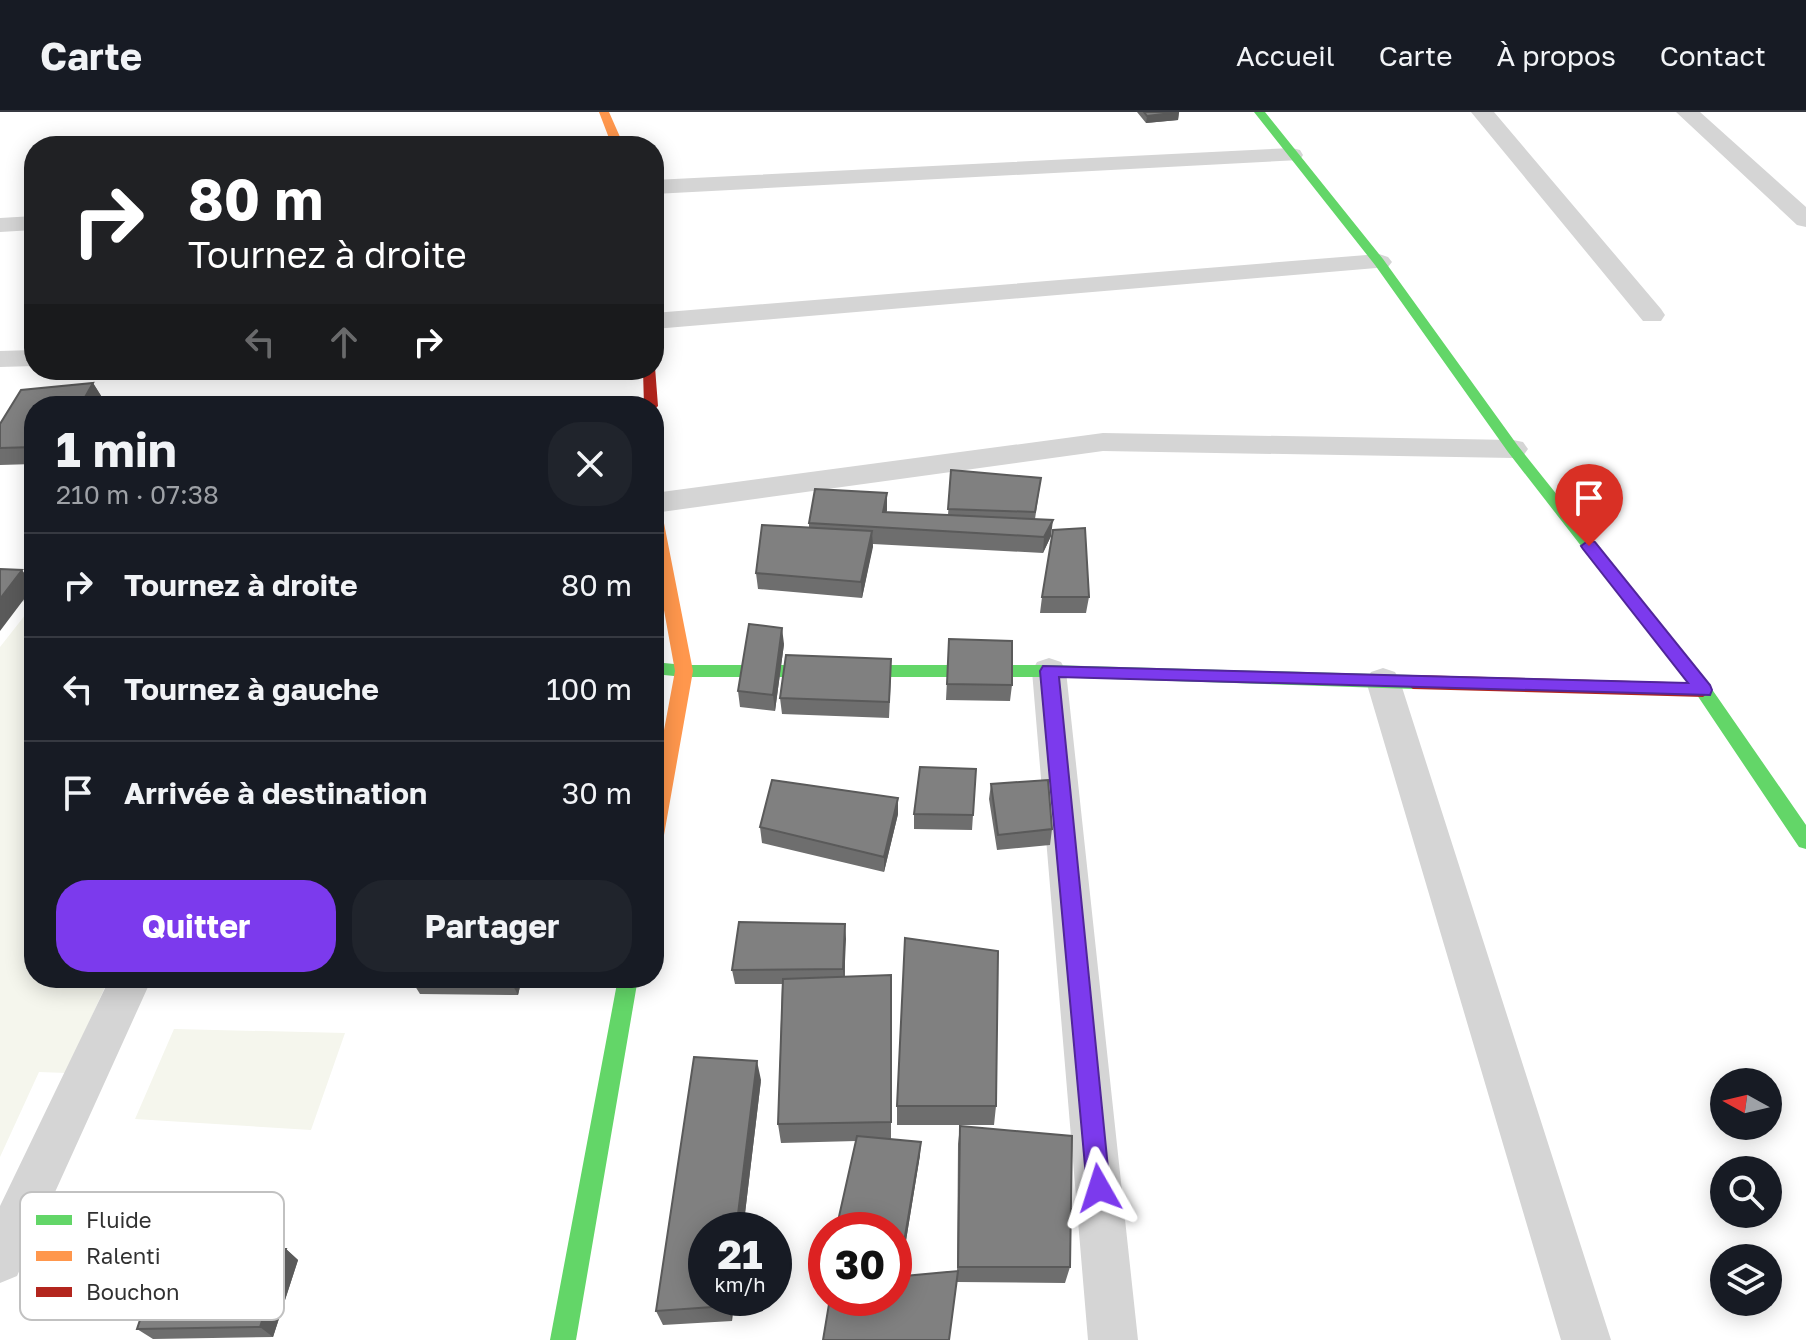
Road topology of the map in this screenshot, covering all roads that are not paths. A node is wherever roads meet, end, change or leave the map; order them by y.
1 (604, 112) edge
2 (1259, 112) edge
3 (1482, 112) edge
4 (1687, 112) edge
5 (614, 136) edge
6 (1292, 155) junction
7 (664, 186) edge
8 (1806, 220) edge
9 (24, 224) edge
10 (0, 225) edge
11 (1379, 262) junction
12 (1652, 315) dead end
13 (664, 320) edge
14 (24, 358) edge
15 (0, 359) edge
16 (1513, 449) junction
17 (664, 502) edge
18 (664, 566) edge
19 (0, 587) edge
20 (24, 591) edge
21 (664, 669) edge
22 (684, 671) junction
23 (1049, 671) junction
24 (1383, 681) junction
25 (1703, 690) junction
26 (664, 780) edge
27 (1806, 841) edge
28 (126, 988) edge
29 (626, 988) edge
30 (31, 1192) edge
31 (20, 1216) edge
32 (0, 1259) edge
33 (563, 1340) edge
34 (1113, 1340) edge
35 (1586, 1340) edge

1 - 5 street
2 - 6 street
3 - 12 street
4 - 8 street
6 - 7 street
6 - 11 street
9 - 10 street
11 - 13 street
11 - 16 street
14 - 15 street
16 - 17 street
16 - 25 street
18 - 22 street
19 - 20 street
21 - 22 street
22 - 23 street
22 - 26 street
23 - 24 street
23 - 34 street
24 - 25 street
24 - 35 street
25 - 27 street
28 - 30 street
29 - 33 street
31 - 32 street

